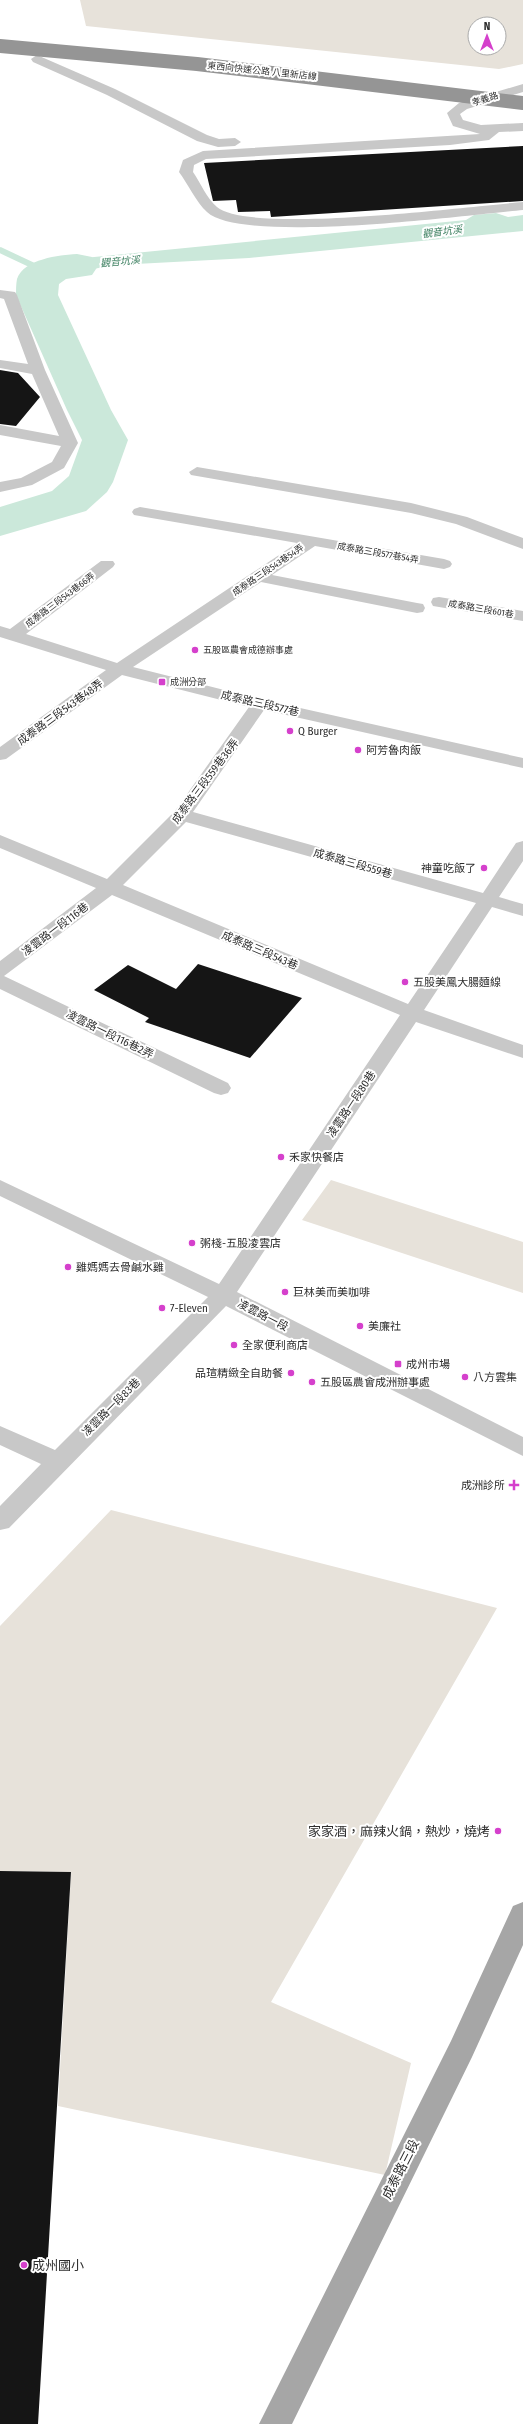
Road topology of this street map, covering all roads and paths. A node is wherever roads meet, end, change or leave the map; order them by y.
1 (0, 35) edge
2 (79, 41) dead end
3 (0, 46) edge
4 (37, 59) dead end
5 (492, 85) dead end
6 (523, 88) edge
7 (523, 103) edge
8 (523, 127) edge
9 (496, 128) junction
10 (325, 147) junction
11 (523, 206) edge
12 (0, 294) edge
13 (0, 364) edge
14 (38, 370) junction
15 (0, 430) edge
16 (70, 443) junction
17 (197, 472) dead end
18 (0, 487) edge
19 (140, 512) dead end
20 (312, 541) junction
21 (523, 544) edge
22 (107, 564) dead end
23 (444, 564) dead end
24 (258, 577) junction
25 (439, 602) dead end
26 (417, 608) dead end
27 (523, 616) edge
28 (7, 633) edge
29 (119, 669) junction
30 (260, 704) junction
31 (0, 755) edge
32 (523, 763) edge
33 (182, 815) junction
34 (0, 841) edge
35 (523, 847) edge
36 (110, 887) junction
37 (488, 900) junction
38 (523, 910) edge
39 (0, 971) edge
40 (0, 980) edge
41 (412, 1013) junction
42 (523, 1052) edge
43 (221, 1088) dead end
44 (0, 1187) edge
45 (224, 1295) junction
46 (0, 1434) edge
47 (523, 1447) edge
48 (57, 1461) junction
49 (0, 1521) edge
50 (523, 1914) edge
51 (275, 2424) edge

1 - 2 highway
3 - 7 highway, 東西向快速公路 八里新店線, bridge
4 - 10 street
5 - 6 highway
6 - 9 street, 孝義路
8 - 9 street, 孝義路
9 - 10 street
10 - 11 street
12 - 14 street
13 - 14 street
14 - 16 street
15 - 16 street
16 - 18 street
17 - 21 street
19 - 20 street, 成泰路三段543巷54弄
20 - 23 street, 成泰路三段577巷54弄
20 - 24 street, 成泰路三段543巷54弄
22 - 28 street, 成泰路三段543巷66弄
24 - 26 street
24 - 29 street, 成泰路三段543巷54弄
25 - 27 street, 成泰路三段601巷
28 - 29 street, 成泰路三段577巷
29 - 30 street, 成泰路三段577巷
29 - 31 street, 成泰路三段543巷48弄
30 - 32 street, 成泰路三段577巷
30 - 33 street, 成泰路三段559巷36弄
33 - 36 street, 成泰路三段559巷36弄
33 - 37 street, 成泰路三段559巷
34 - 36 street, 成泰路三段543巷
35 - 37 street, 凌雲路一段80巷
36 - 39 street, 凌雲路一段116巷
36 - 41 street, 成泰路三段543巷
37 - 38 street, 成泰路三段559巷
37 - 41 street, 凌雲路一段80巷
40 - 43 street, 凌雲路一段116巷2弄
41 - 42 street, 成泰路三段543巷
41 - 45 street, 凌雲路一段80巷
44 - 45 street, 凌雲路一段
45 - 47 street, 凌雲路一段
45 - 48 street, 凌雲路一段83巷
46 - 48 street
48 - 49 street, 凌雲路一段83巷
50 - 51 main road, 成泰路三段

